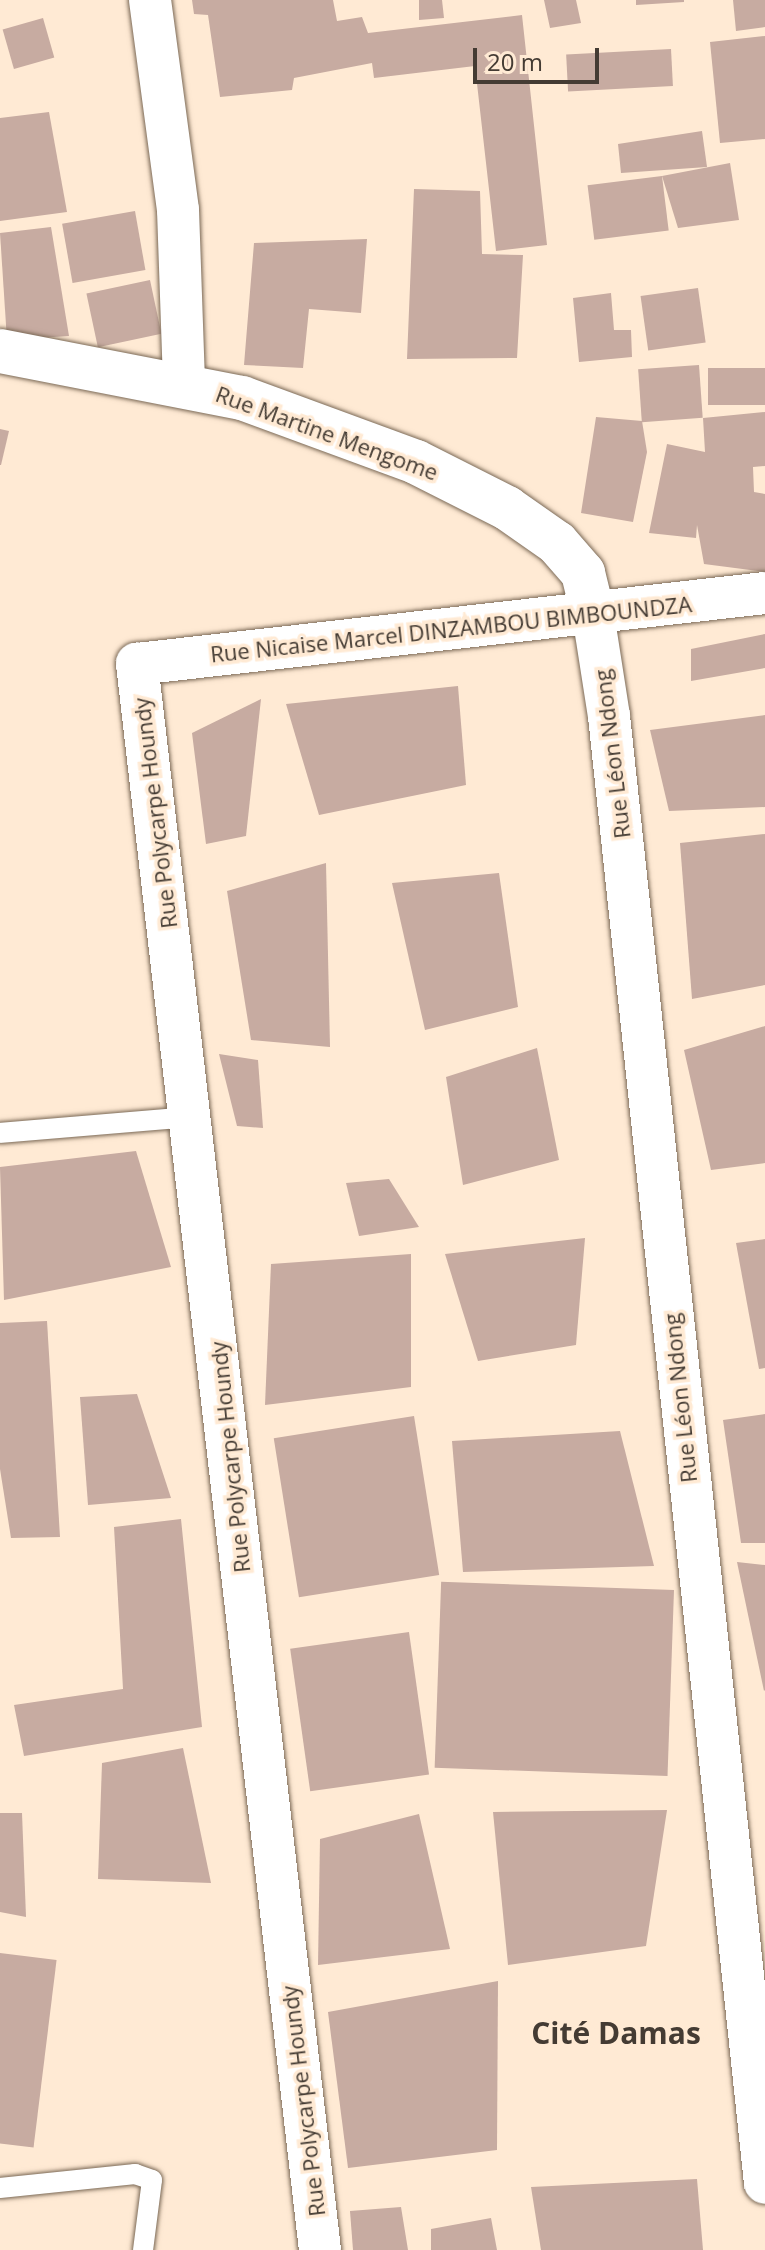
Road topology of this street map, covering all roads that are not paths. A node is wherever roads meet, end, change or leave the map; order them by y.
1 (150, 0) edge
2 (0, 351) edge
3 (184, 384) junction
4 (765, 593) edge
5 (593, 614) junction
6 (137, 664) joint
7 (192, 1117) junction
8 (0, 1133) edge
9 (765, 2183) edge
10 (0, 2188) edge
11 (143, 2250) edge
12 (320, 2250) edge

1 - 3 street
2 - 3 street, Rue Martine Mengome
3 - 5 street, Rue Martine Mengome
4 - 5 street, Rue Nicaise Marcel DINZAMBOU BIMBOUNDZA
5 - 6 street, Rue Nicaise Marcel DINZAMBOU BIMBOUNDZA
5 - 9 street, Rue Léon Ndong
6 - 7 street, Rue Polycarpe Houndy
7 - 8 lane
7 - 12 street, Rue Polycarpe Houndy
10 - 11 lane

